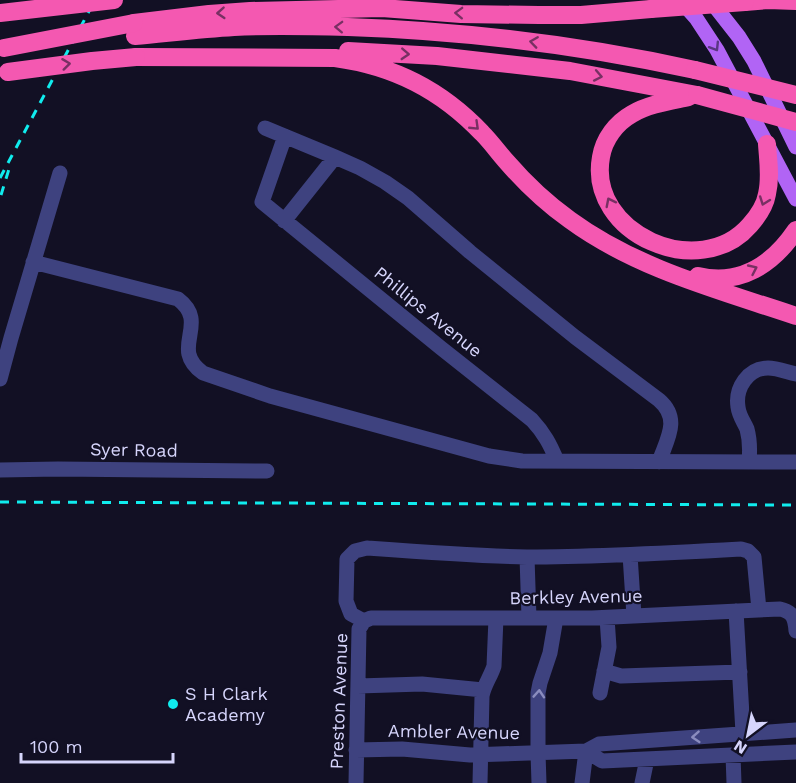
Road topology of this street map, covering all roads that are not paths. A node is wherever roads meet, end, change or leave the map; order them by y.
1 (114, 0) edge
2 (569, 0) edge
3 (680, 0) edge
4 (710, 0) edge
5 (796, 1) edge
6 (0, 13) edge
7 (539, 15) junction
8 (134, 29) junction
9 (2, 49) edge
10 (136, 57) junction
11 (3, 73) edge
12 (697, 95) junction
13 (796, 95) edge
14 (796, 122) edge
15 (265, 128) dead end
16 (285, 136) junction
17 (767, 144) junction
18 (796, 147) edge
19 (335, 157) junction
20 (60, 173) dead end
21 (796, 199) edge
22 (284, 221) junction
23 (796, 230) edge
24 (33, 262) junction
25 (655, 267) junction
26 (796, 316) edge
27 (796, 374) edge
28 (0, 379) edge
29 (557, 461) junction
30 (659, 462) junction
31 (749, 462) junction
32 (796, 462) edge
33 (0, 470) edge
34 (267, 471) dead end
35 (630, 555) junction
36 (527, 557) junction
37 (759, 610) junction
38 (736, 611) junction
39 (634, 616) junction
40 (496, 618) junction
41 (529, 618) junction
42 (556, 618) junction
43 (607, 618) junction
44 (364, 621) junction
45 (796, 631) edge
46 (604, 671) junction
47 (740, 672) junction
48 (358, 686) junction
49 (483, 690) junction
50 (600, 693) dead end
51 (796, 730) edge
52 (743, 734) junction
53 (357, 750) junction
54 (586, 751) junction
55 (796, 752) edge
56 (538, 753) junction
57 (480, 755) junction
58 (733, 755) junction
59 (647, 759) junction
60 (356, 783) edge
61 (480, 783) edge
62 (539, 783) edge
63 (582, 783) edge
64 (642, 783) edge
65 (734, 783) edge

1 - 6 highway, bridge
2 - 7 highway
3 -> 17 main road
4 - 18 main road
5 - 7 highway, bridge
7 -> 8 highway
8 - 9 highway, bridge
13 -> 8 highway, bridge
11 -> 10 highway, bridge
10 -> 12 highway
10 -> 25 highway
12 - 14 highway, bridge
17 -> 12 highway
15 - 16 street
16 - 19 street
16 - 22 street, Phillips Avenue
17 - 21 main road
19 - 22 street
19 - 30 street
20 - 24 street
22 - 29 street, Phillips Avenue
25 -> 23 highway
24 - 28 street
24 - 29 street
25 - 26 highway
27 - 31 street
29 - 30 street
30 - 31 street
31 - 32 street
33 - 34 street, Syer Road
35 - 36 street
35 - 37 street
35 - 39 street
36 - 41 street
36 - 44 street
37 - 38 street, Berkley Avenue
37 - 45 street, Berkley Avenue
38 - 39 street, Berkley Avenue
38 - 47 street
39 - 43 street, Berkley Avenue
40 - 41 street, Berkley Avenue
40 - 44 street, Berkley Avenue
40 - 49 street
41 - 42 street, Berkley Avenue
42 - 43 street, Berkley Avenue
56 -> 42 street
43 - 46 street
44 - 48 street, Preston Avenue
46 - 47 street
46 - 50 street
47 - 52 street
48 - 49 street
48 - 53 street, Preston Avenue
49 - 57 street
51 - 52 street, Ambler Avenue
52 -> 54 street, Ambler Avenue
53 - 57 street, Ambler Avenue
53 - 60 street, Preston Avenue
54 - 56 street, Ambler Avenue
54 - 59 street, Ambler Avenue
54 - 63 street
55 - 58 street, Ambler Avenue
56 - 57 street, Ambler Avenue
56 - 62 street
57 - 61 street
58 - 59 street, Ambler Avenue
58 - 65 street
59 - 64 street

